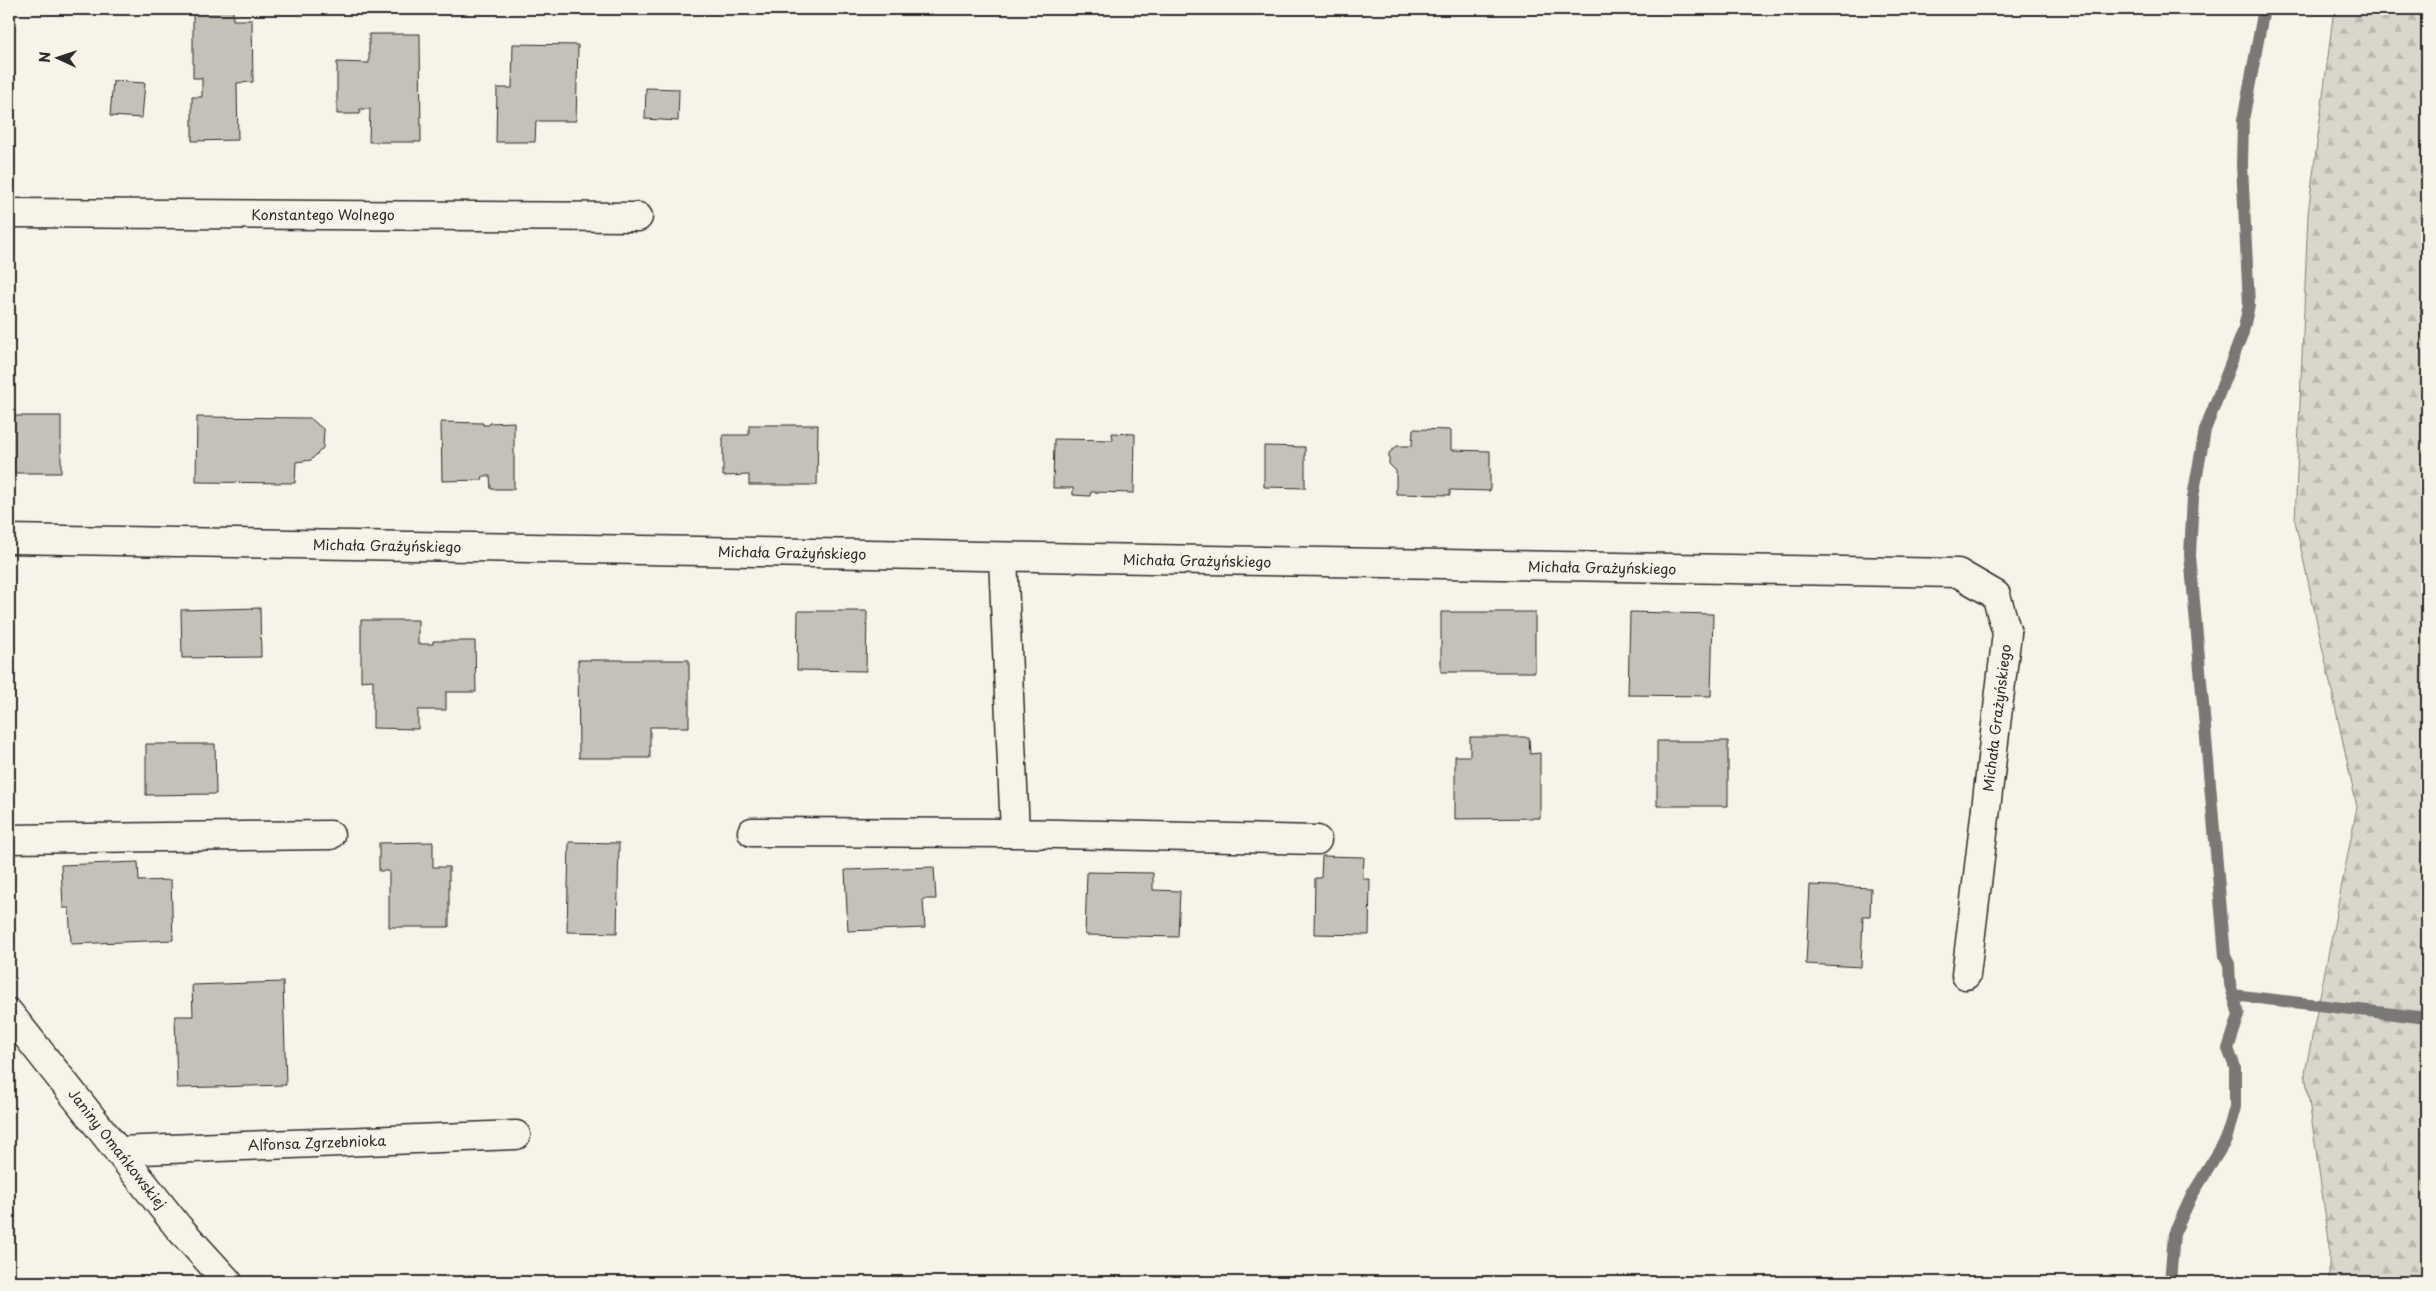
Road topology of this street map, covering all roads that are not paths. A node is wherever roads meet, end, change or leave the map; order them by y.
1 (9, 213) edge
2 (638, 217) dead end
3 (9, 539) edge
4 (1003, 557) junction
5 (752, 832) dead end
6 (1015, 833) junction
7 (330, 835) dead end
8 (9, 839) edge
9 (1317, 840) dead end
10 (1966, 975) dead end
11 (9, 1013) edge
12 (516, 1135) dead end
13 (118, 1150) junction
14 (228, 1282) edge

1 - 2 street, Konstantego Wolnego
3 - 4 street, Michała Grażyńskiego
4 - 6 street
4 - 10 street, Michała Grażyńskiego
5 - 6 street
6 - 9 street
7 - 8 street
11 - 13 street, Janiny Omańkowskiej
12 - 13 street, Alfonsa Zgrzebnioka
13 - 14 street, Janiny Omańkowskiej

